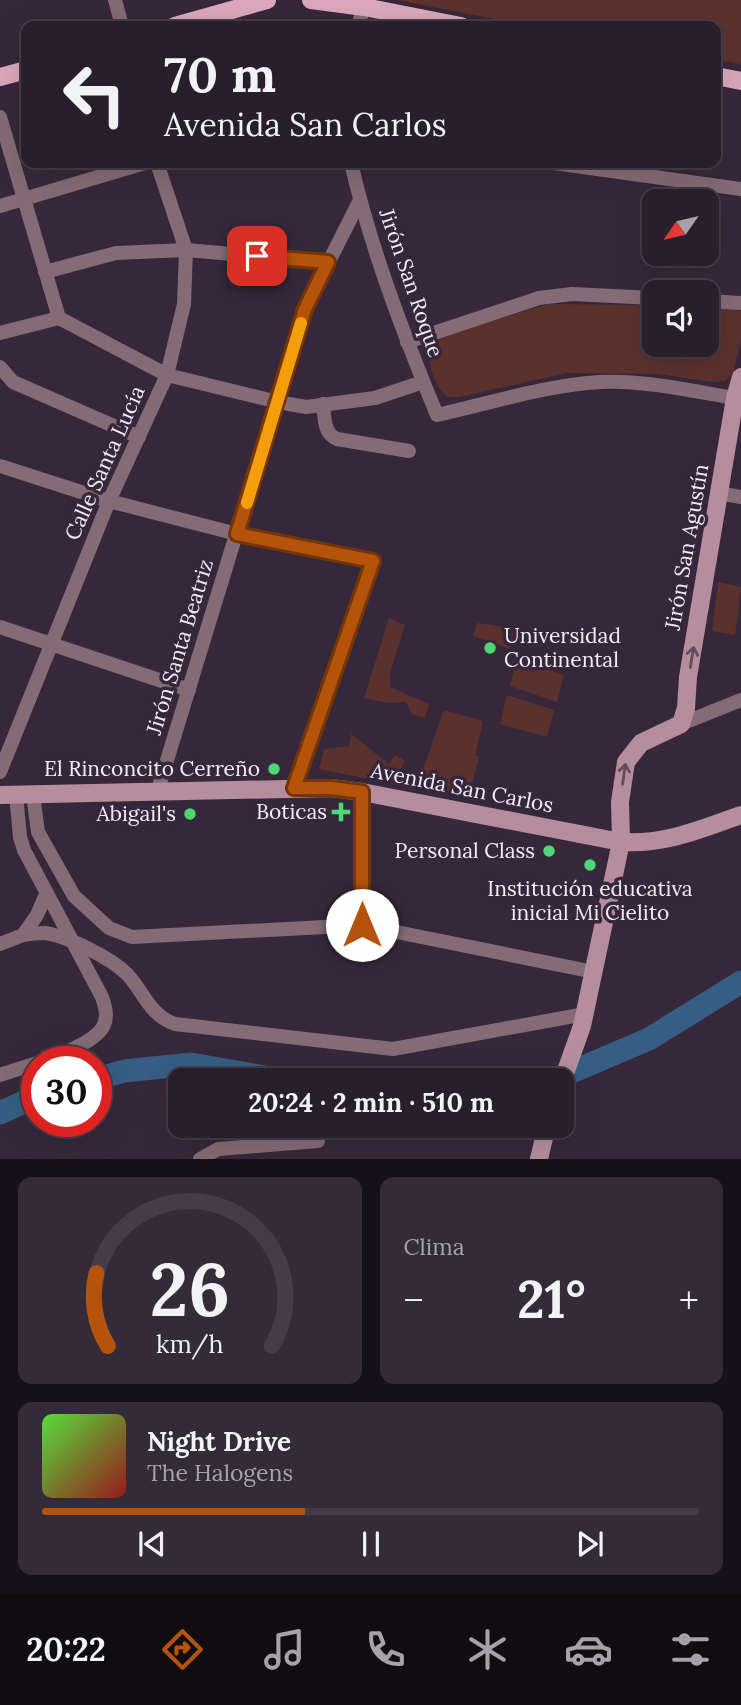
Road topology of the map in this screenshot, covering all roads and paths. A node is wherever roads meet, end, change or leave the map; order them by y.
1 (115, 0) edge
2 (267, 0) edge
3 (311, 0) edge
4 (365, 4) edge
5 (121, 21) edge
6 (193, 21) edge
7 (360, 21) edge
8 (439, 21) edge
9 (21, 71) edge
10 (0, 77) edge
11 (721, 77) edge
12 (741, 81) edge
13 (0, 117) edge
14 (128, 168) edge
15 (159, 168) edge
16 (352, 168) edge
17 (591, 168) edge
18 (741, 188) edge
19 (24, 199) junction
20 (360, 200) junction
21 (0, 206) edge
22 (186, 250) junction
23 (328, 262) junction
24 (45, 272) junction
25 (642, 297) edge
26 (719, 302) edge
27 (741, 303) edge
28 (59, 318) junction
29 (0, 333) edge
30 (407, 342) junction
31 (0, 367) edge
32 (167, 374) junction
33 (741, 377) edge
34 (424, 382) junction
35 (738, 398) edge
36 (278, 402) junction
37 (323, 404) junction
38 (139, 437) junction
39 (409, 451) dead end
40 (0, 466) edge
41 (719, 493) junction
42 (741, 497) edge
43 (109, 501) junction
44 (237, 534) junction
45 (0, 627) edge
46 (52, 644) junction
47 (189, 690) junction
48 (741, 700) edge
49 (681, 724) junction
50 (0, 772) edge
51 (294, 788) junction
52 (362, 792) junction
53 (157, 793) junction
54 (16, 795) edge
55 (741, 815) edge
56 (621, 842) junction
57 (46, 894) junction
58 (362, 925) junction
59 (23, 935) junction
60 (72, 942) junction
61 (0, 944) edge
62 (594, 972) junction
63 (583, 1020) junction
64 (567, 1068) edge
65 (0, 1075) edge
66 (544, 1138) edge
67 (318, 1141) dead end
68 (200, 1159) edge
69 (539, 1159) edge

1 - 5 street
2 - 6 main road
3 - 4 main road
4 - 7 street
4 - 8 main road
9 - 10 main road
11 - 12 main road
13 - 19 street
14 - 19 street
15 - 22 street, Calle Santa Lucía
16 - 20 street, Jirón San Roque
17 - 18 street
19 - 21 street
19 - 24 street
20 - 23 street, Jirón Santa Beatriz
20 - 30 street, Jirón San Roque
22 - 23 street
22 - 24 street
22 - 32 street, Calle Santa Lucía
23 - 36 street, Jirón Santa Beatriz
24 - 28 street
25 - 30 street
26 - 27 street
28 - 29 street
28 - 32 street
30 - 34 street, Jirón San Roque
31 - 38 street
32 - 36 street
32 - 38 street, Calle Santa Lucía
33 - 35 main road, Jirón San Agustín
34 - 35 street, Jirón San Roque
34 - 37 street
35 - 41 main road, Jirón San Agustín
36 - 37 street
36 - 44 street, Jirón Santa Beatriz
37 - 39 street
38 - 43 street, Calle Santa Lucía
40 - 43 street
41 - 42 street
49 -> 41 main road, Jirón San Agustín
43 - 44 street
43 - 46 street, Calle Santa Lucía
44 - 47 street, Jirón Santa Beatriz
44 - 51 street
45 - 46 street
46 - 47 street
46 - 50 street, Calle Santa Lucía
47 - 53 street, Jirón Santa Beatriz
48 - 49 street
56 -> 49 main road
51 - 52 main road, Avenida San Carlos
51 - 53 main road, Avenida San Carlos
52 - 56 main road, Avenida San Carlos
52 - 58 street
53 - 54 main road, Avenida San Carlos
54 - 57 street
54 - 58 street
55 - 56 main road, Avenida San Carlos
56 - 62 main road
57 - 59 street
57 - 60 street
58 - 62 street
59 - 60 street
59 - 61 street
60 - 63 street
60 - 65 street
62 - 63 main road
63 - 64 main road
66 - 69 main road
67 - 68 street

